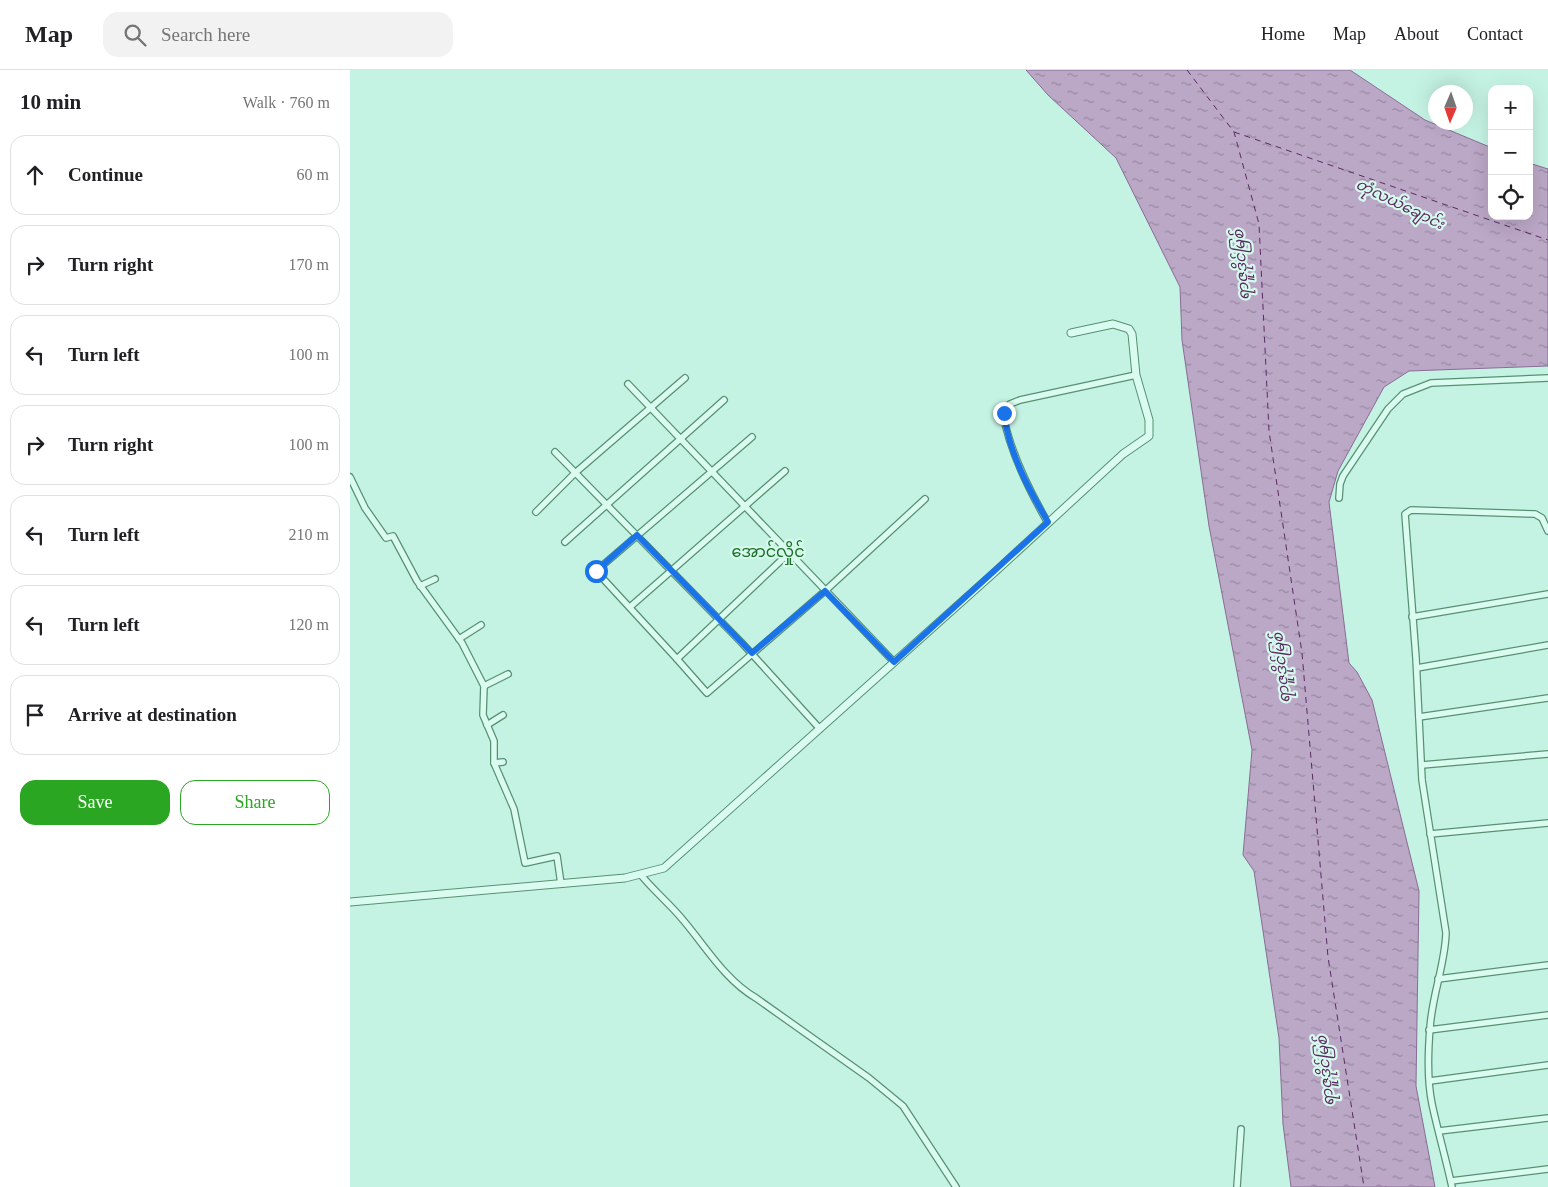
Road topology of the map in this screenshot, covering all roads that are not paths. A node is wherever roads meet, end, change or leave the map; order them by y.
1 (1071, 333) dead end
2 (1136, 375) junction
3 (685, 378) dead end
4 (1548, 378) edge
5 (628, 384) dead end
6 (724, 400) dead end
7 (650, 408) junction
8 (752, 437) dead end
9 (680, 440) junction
10 (555, 452) dead end
11 (711, 471) junction
12 (785, 471) dead end
13 (575, 473) junction
14 (350, 477) edge
15 (1339, 498) dead end
16 (925, 500) dead end
17 (607, 506) junction
18 (745, 507) junction
19 (536, 512) dead end
20 (1048, 522) junction
21 (1548, 531) edge
22 (637, 535) junction
23 (565, 542) dead end
24 (790, 552) junction
25 (672, 572) junction
26 (435, 579) dead end
27 (420, 586) junction
28 (825, 591) junction
29 (1548, 594) edge
30 (630, 607) junction
31 (1412, 617) junction
32 (720, 620) junction
33 (482, 625) dead end
34 (459, 639) junction
35 (1548, 645) edge
36 (752, 653) junction
37 (677, 659) junction
38 (894, 662) junction
39 (1417, 668) junction
40 (508, 674) dead end
41 (484, 686) junction
42 (1548, 698) edge
43 (503, 715) dead end
44 (1419, 718) junction
45 (487, 725) junction
46 (820, 729) junction
47 (1548, 754) edge
48 (503, 762) dead end
49 (494, 763) junction
50 (1422, 765) junction
51 (1548, 823) edge
52 (1430, 834) junction
53 (641, 875) junction
54 (561, 884) junction
55 (350, 902) edge
56 (1548, 965) edge
57 (1438, 979) junction
58 (1548, 1015) edge
59 (1429, 1030) junction
60 (1548, 1065) edge
61 (1430, 1081) junction
62 (1548, 1118) edge
63 (1241, 1129) dead end
64 (1439, 1131) junction
65 (1548, 1169) edge
66 (1451, 1184) edge
67 (956, 1187) edge
68 (1237, 1187) edge

1 - 2 street
2 - 20 street
2 - 20 street
3 - 7 street
4 - 15 street
5 - 7 street
6 - 9 street
7 - 9 street
7 - 13 street
8 - 11 street
9 - 11 street
9 - 17 street
10 - 13 street
11 - 18 street
11 - 22 street
12 - 18 street
13 - 17 street
13 - 19 street
14 - 27 street
16 - 28 street
17 - 22 street
17 - 23 street
18 - 24 street
18 - 25 street
20 - 38 street
21 - 31 street
22 - 25 street
22 - 30 street
24 - 28 street
24 - 32 street
25 - 30 street
25 - 32 street
26 - 27 street
27 - 34 street
28 - 36 street
28 - 38 street
29 - 31 street
30 - 37 street
31 - 39 street
32 - 36 street
32 - 37 street
33 - 34 street
34 - 41 street
35 - 39 street
36 - 37 street
36 - 46 street
38 - 46 street
39 - 44 street
40 - 41 street
41 - 45 street
42 - 44 street
43 - 45 street
44 - 50 street
45 - 49 street
46 - 53 street
47 - 50 street
48 - 49 street
49 - 54 street
50 - 52 street
51 - 52 street
52 - 57 street
53 - 54 street
53 - 67 street
54 - 55 street
56 - 57 street
57 - 59 street
58 - 59 street
59 - 61 street
60 - 61 street
61 - 64 street
62 - 64 street
63 - 68 street
64 - 66 street
65 - 66 street

